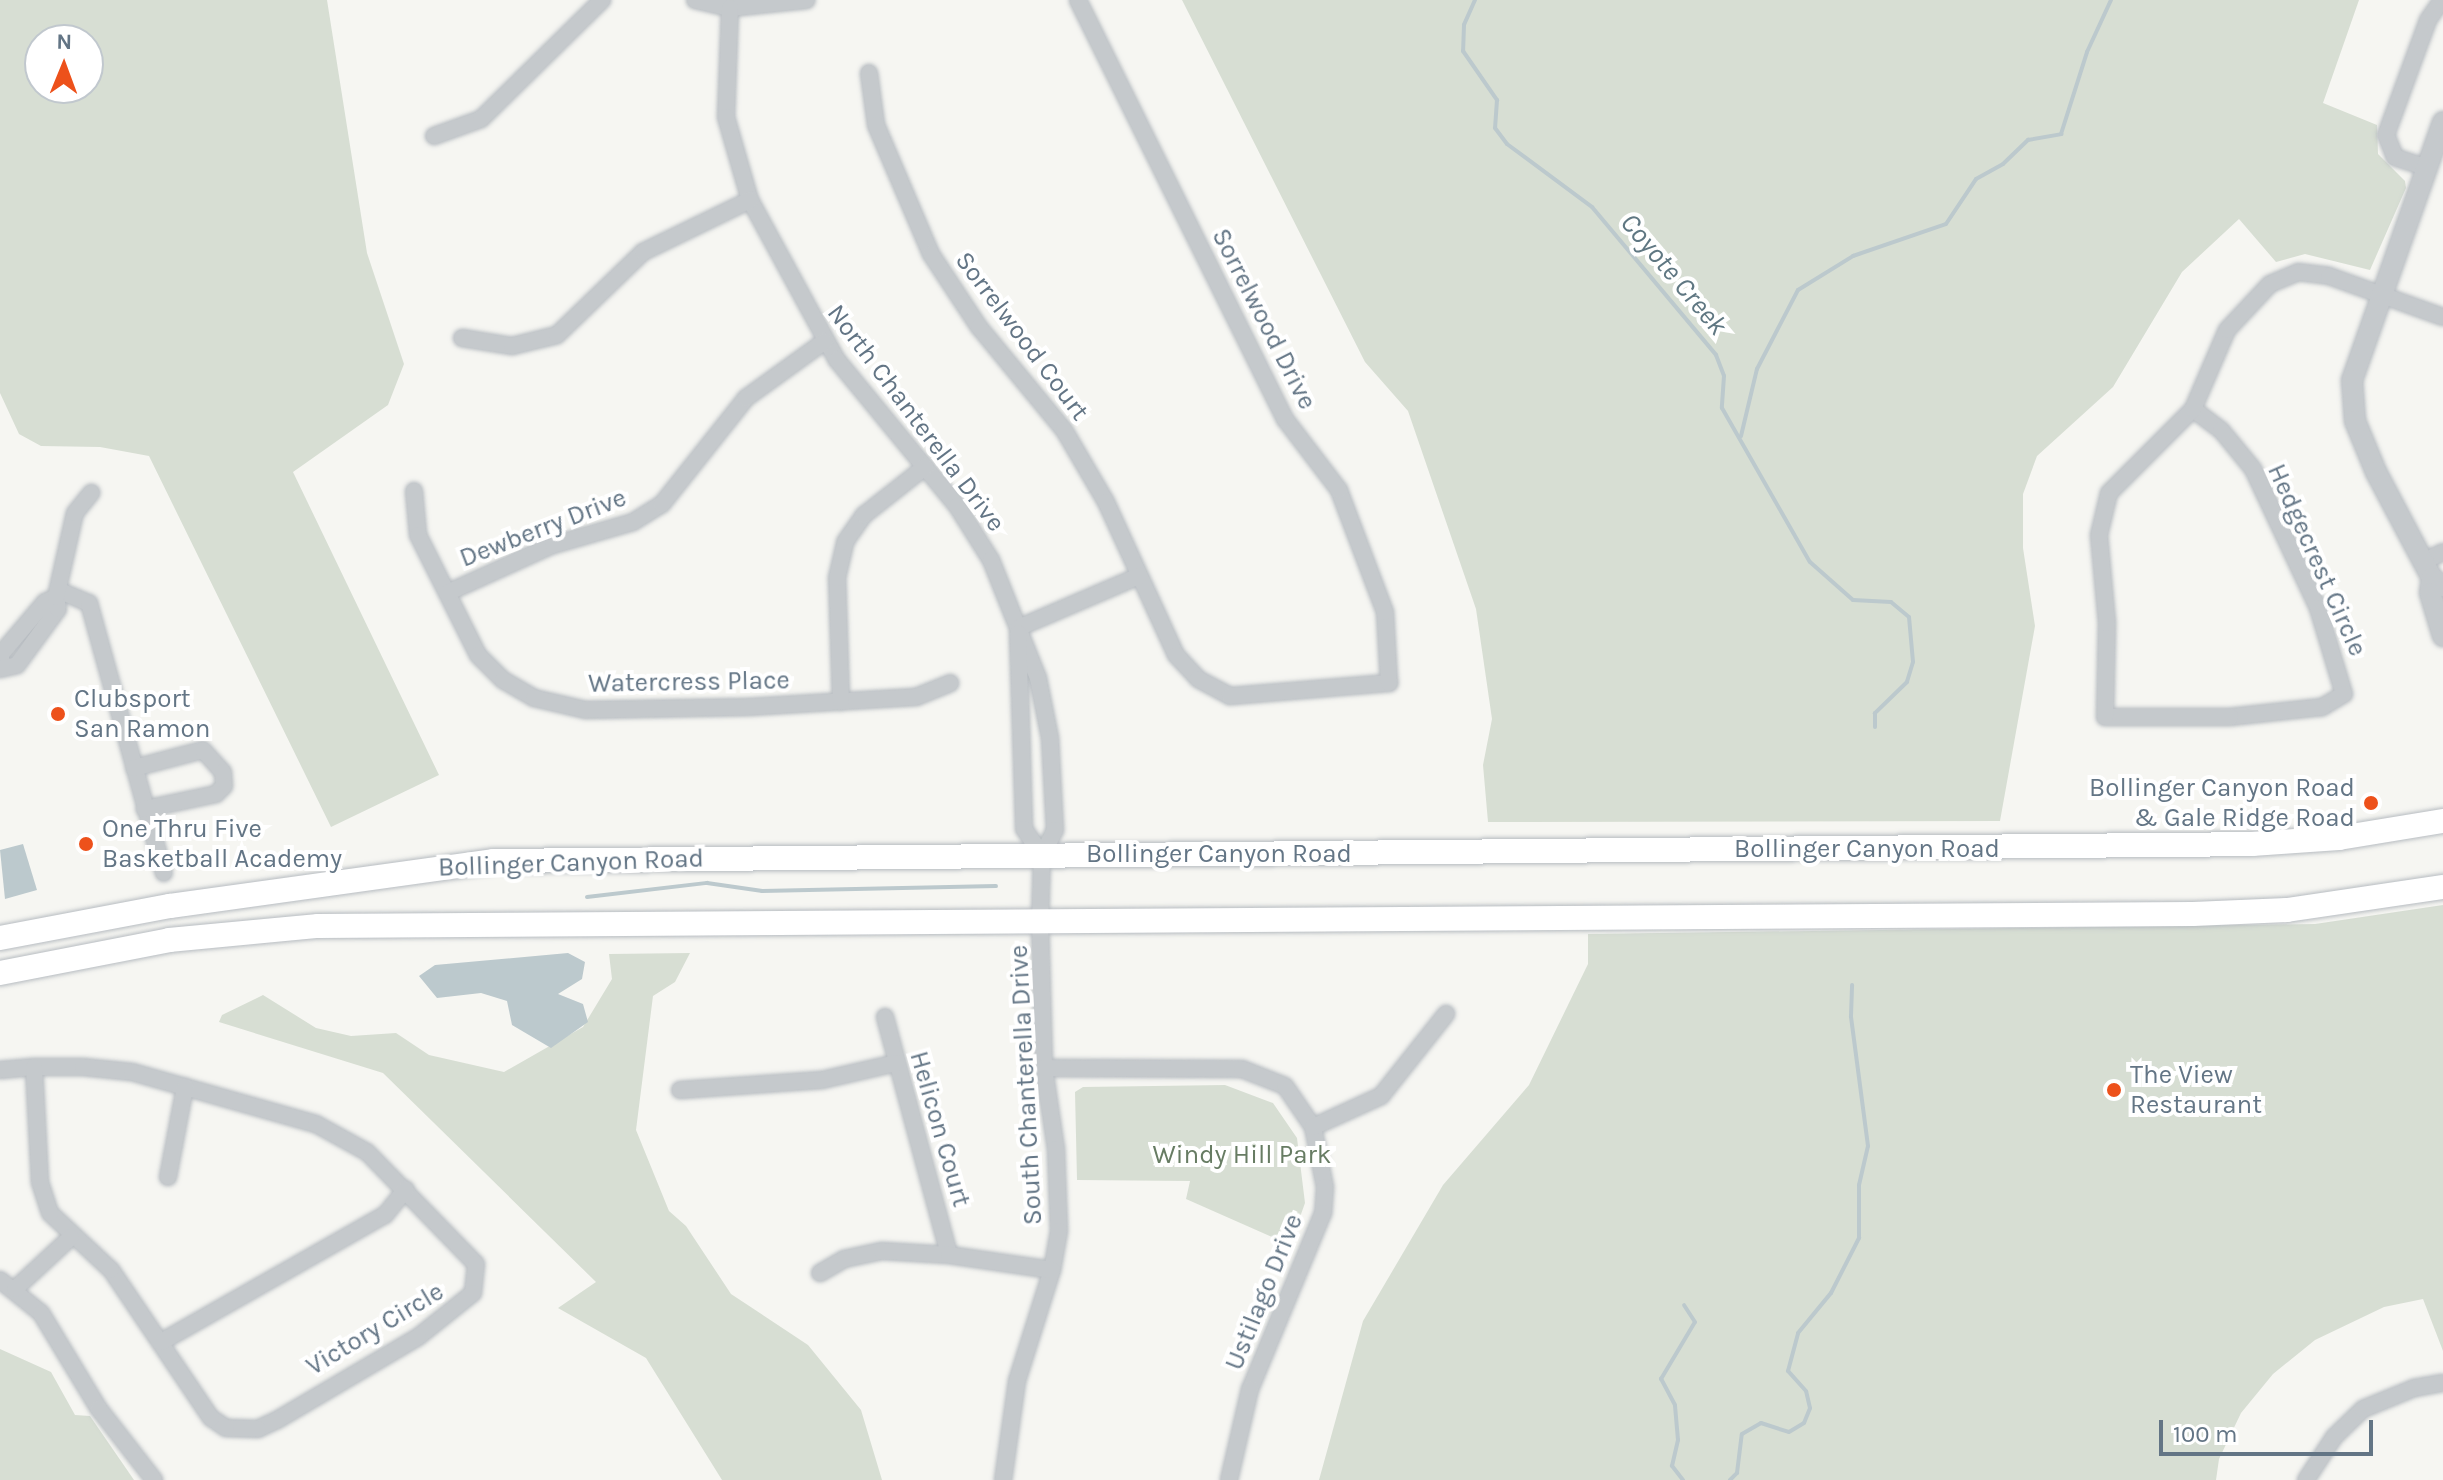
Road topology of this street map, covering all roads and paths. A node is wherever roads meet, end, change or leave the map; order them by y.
1 (602, 0) edge
2 (695, 0) edge
3 (807, 0) edge
4 (1078, 0) edge
5 (2442, 0) edge
6 (730, 8) junction
7 (869, 73) dead end
8 (2443, 122) edge
9 (434, 136) dead end
10 (2425, 167) junction
11 (750, 200) junction
12 (2380, 297) junction
13 (2443, 317) edge
14 (462, 338) dead end
15 (825, 341) junction
16 (2193, 409) junction
17 (925, 467) junction
18 (414, 491) dead end
19 (91, 493) dead end
20 (2443, 552) edge
21 (2435, 574) edge
22 (1139, 576) junction
23 (57, 593) junction
24 (447, 593) junction
25 (1018, 628) junction
26 (2443, 636) edge
27 (1, 668) edge
28 (950, 683) dead end
29 (841, 702) junction
30 (134, 768) junction
31 (145, 809) junction
32 (2443, 821) edge
33 (1042, 855) junction
34 (164, 873) dead end
35 (2443, 887) edge
36 (1040, 921) junction
37 (0, 938) edge
38 (0, 973) edge
39 (1446, 1014) dead end
40 (885, 1017) dead end
41 (896, 1063) junction
42 (34, 1067) junction
43 (1044, 1068) junction
44 (0, 1070) edge
45 (185, 1087) junction
46 (680, 1090) dead end
47 (1313, 1127) junction
48 (168, 1177) dead end
49 (406, 1189) junction
50 (71, 1237) junction
51 (949, 1255) junction
52 (1052, 1270) junction
53 (820, 1273) dead end
54 (7, 1284) edge
55 (161, 1342) junction
56 (2443, 1383) edge
57 (154, 1480) edge
58 (1003, 1480) edge
59 (1229, 1480) edge
60 (2306, 1480) edge

1 - 9 street
2 - 6 street
3 - 6 street
4 - 22 street, Sorrelwood Drive
5 - 10 street
6 - 11 street, North Chanterella Drive
7 - 22 street, Sorrelwood Court
8 - 10 street
10 - 12 street
11 - 14 street
11 - 15 street, North Chanterella Drive
12 - 13 street, Hedgecrest Circle
12 - 16 street, Hedgecrest Circle
12 - 21 street
15 - 17 street, North Chanterella Drive
15 - 24 street, Dewberry Drive
16 - 16 street, Hedgecrest Circle
17 - 25 street, North Chanterella Drive
17 - 29 street
18 - 24 street, Watercress Place
19 - 23 street
20 - 21 street
21 - 26 street
22 - 25 street
23 - 27 street
23 - 30 street
24 - 29 street, Watercress Place
25 - 33 street, North Chanterella Drive
25 - 33 street, North Chanterella Drive
28 - 29 street, Watercress Place
30 - 31 street
30 - 31 street
31 - 34 street
32 - 33 main road, Bollinger Canyon Road
33 - 36 street, North Chanterella Drive
33 - 37 main road, Bollinger Canyon Road
35 - 36 main road
36 - 38 main road
36 - 43 street, South Chanterella Drive
39 - 47 street
40 - 41 street, Helicon Court
41 - 46 street
41 - 51 street, Helicon Court
42 - 44 street
42 - 45 street, Victory Circle
42 - 50 street, Victory Circle
43 - 47 street, Ustilago Drive
43 - 52 street, South Chanterella Drive
45 - 48 street
45 - 49 street, Victory Circle
47 - 59 street, Ustilago Drive
49 - 55 street
49 - 55 street, Victory Circle
50 - 54 street
50 - 55 street, Victory Circle
51 - 52 street
51 - 53 street
52 - 58 street, South Chanterella Drive
54 - 57 street
56 - 60 street

